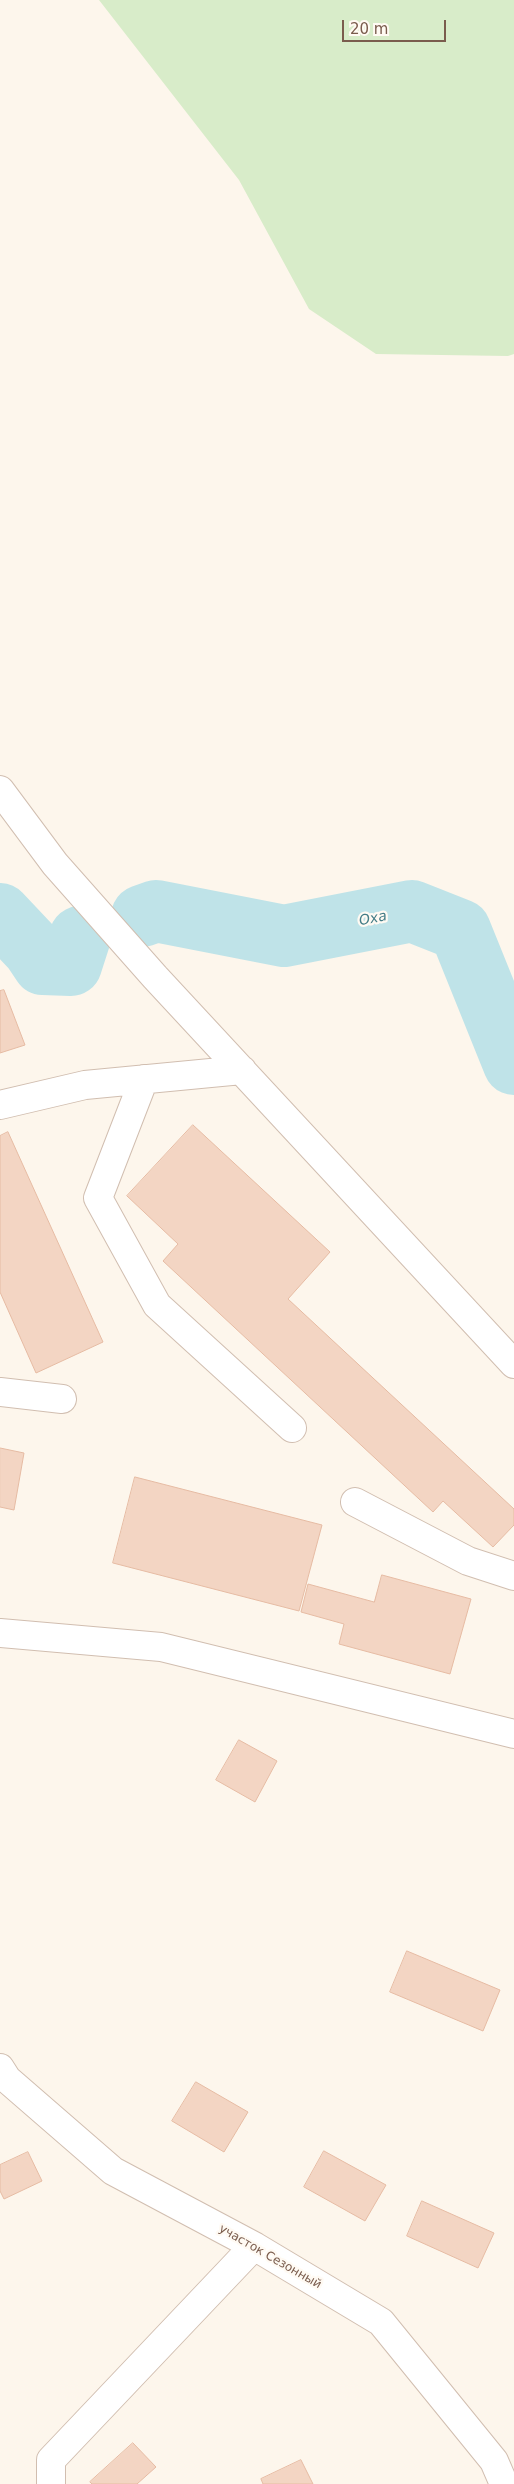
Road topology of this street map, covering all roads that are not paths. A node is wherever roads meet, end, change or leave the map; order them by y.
1 (0, 790) edge
2 (242, 1070) junction
3 (144, 1079) junction
4 (0, 1105) edge
5 (514, 1364) edge
6 (0, 1392) edge
7 (62, 1399) dead end
8 (292, 1428) dead end
9 (355, 1502) dead end
10 (514, 1576) edge
11 (0, 1633) edge
12 (514, 1734) edge
13 (0, 2068) edge
14 (254, 2246) junction
15 (51, 2484) edge
16 (504, 2484) edge

1 - 2 street
2 - 3 street
2 - 5 street
3 - 4 street
3 - 8 street
6 - 7 street
9 - 10 street
11 - 12 street
13 - 14 street, участок Сезонный
14 - 15 street
14 - 16 street, участок Сезонный

